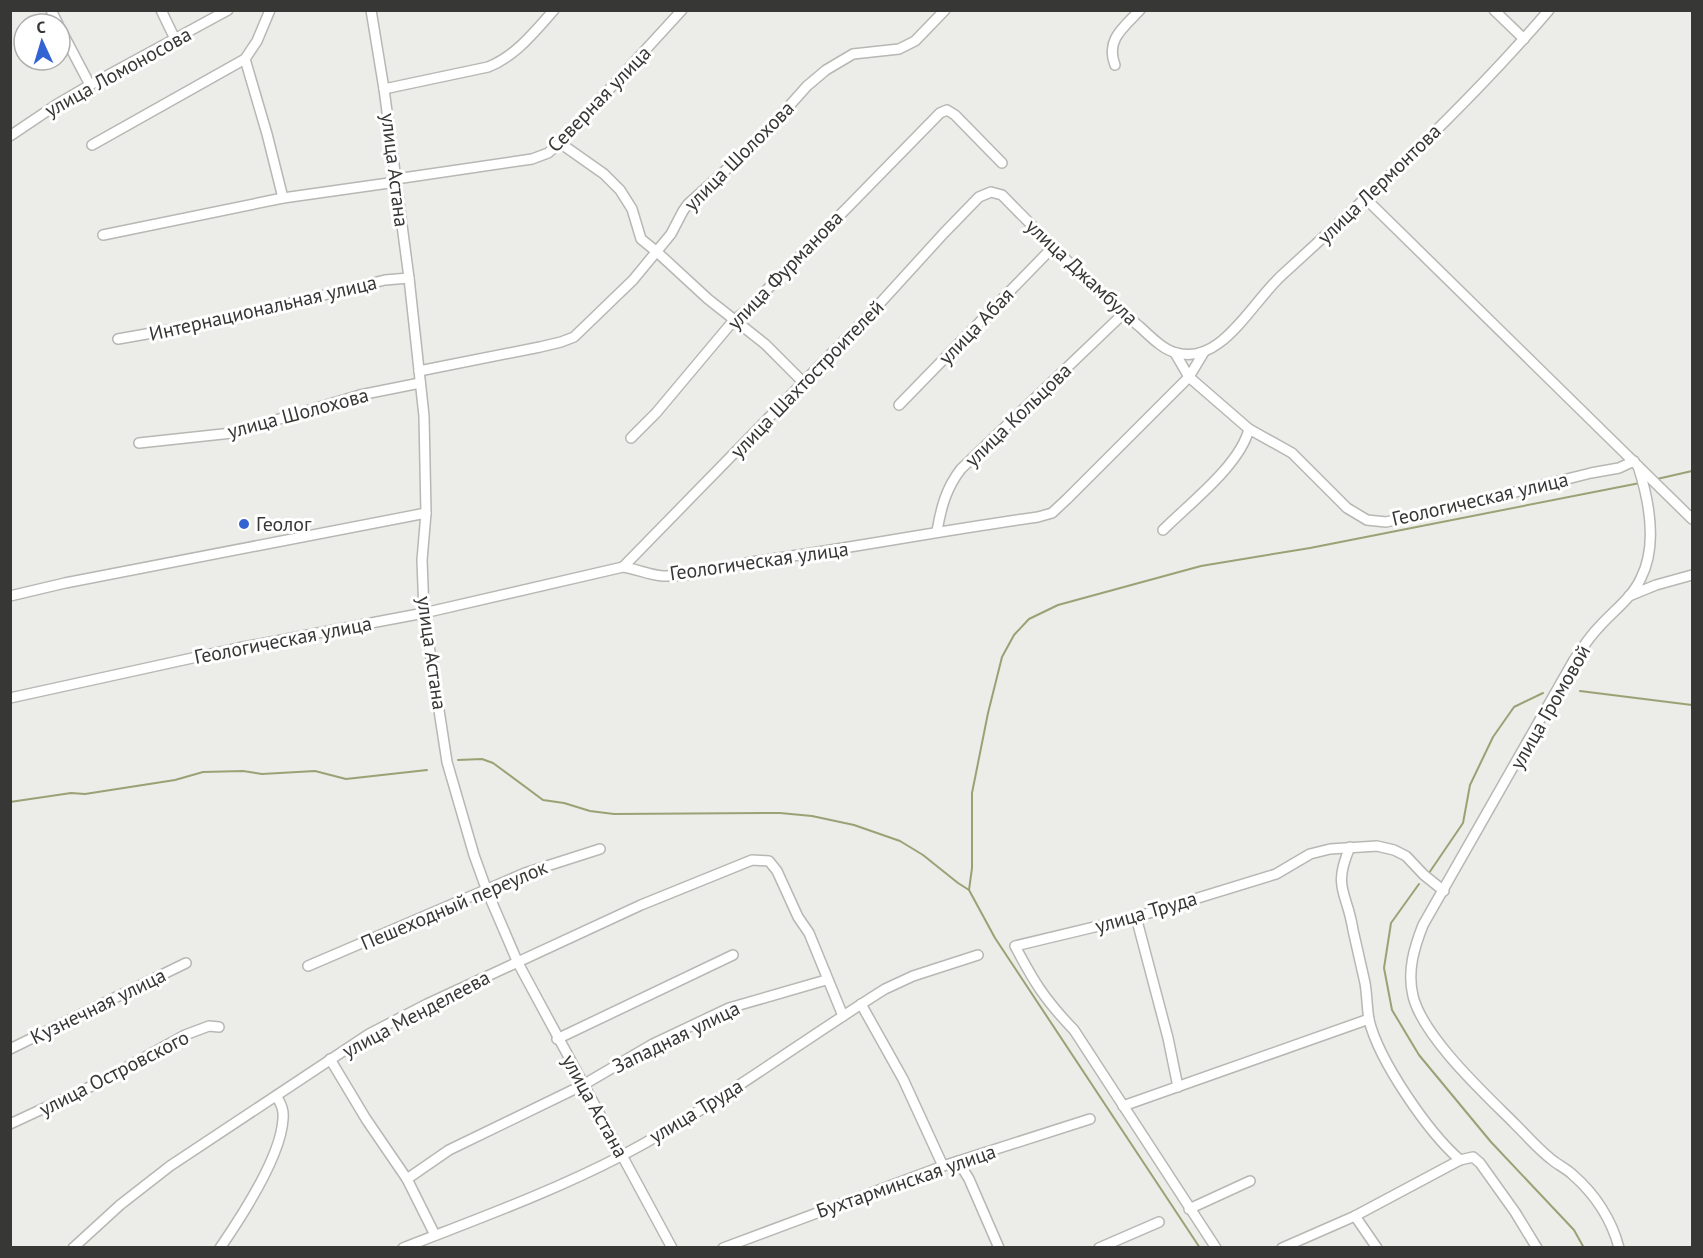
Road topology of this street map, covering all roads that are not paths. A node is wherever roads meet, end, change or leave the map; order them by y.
1 (161, 10) edge
2 (228, 10) edge
3 (270, 10) edge
4 (370, 10) edge
5 (554, 10) edge
6 (682, 10) edge
7 (945, 10) edge
8 (1140, 10) edge
9 (1494, 10) edge
10 (1549, 10) edge
11 (175, 39) junction
12 (1524, 39) junction
13 (72, 51) edge
14 (245, 59) junction
15 (1115, 65) dead end
16 (90, 85) junction
17 (384, 88) junction
18 (10, 136) edge
19 (560, 143) junction
20 (92, 145) dead end
21 (1002, 163) dead end
22 (396, 180) junction
23 (990, 192) joint
24 (283, 198) junction
25 (1366, 198) junction
26 (103, 235) dead end
27 (1053, 247) junction
28 (657, 252) junction
29 (409, 278) junction
30 (1124, 314) junction
31 (734, 320) junction
32 (118, 339) dead end
33 (1204, 352) junction
34 (1175, 353) junction
35 (419, 371) junction
36 (1188, 376) junction
37 (803, 382) junction
38 (420, 383) junction
39 (899, 405) dead end
40 (1249, 429) junction
41 (631, 438) dead end
42 (139, 443) dead end
43 (1636, 464) junction
44 (426, 513) junction
45 (1052, 513) joint
46 (1692, 519) edge
47 (1163, 530) dead end
48 (937, 531) junction
49 (623, 567) junction
50 (1692, 575) edge
51 (10, 596) edge
52 (1629, 596) junction
53 (424, 613) junction
54 (10, 698) edge
55 (1350, 847) junction
56 (600, 849) dead end
57 (487, 891) junction
58 (1444, 891) junction
59 (1136, 917) junction
60 (733, 955) dead end
61 (978, 955) dead end
62 (186, 963) dead end
63 (518, 963) junction
64 (308, 966) dead end
65 (826, 980) junction
66 (861, 1004) junction
67 (843, 1016) junction
68 (1369, 1019) junction
69 (219, 1028) dead end
70 (557, 1039) junction
71 (10, 1049) edge
72 (330, 1059) junction
73 (583, 1084) junction
74 (1178, 1087) junction
75 (277, 1097) junction
76 (1123, 1106) junction
77 (1090, 1119) dead end
78 (10, 1124) edge
79 (623, 1155) junction
80 (1460, 1160) junction
81 (958, 1161) junction
82 (943, 1166) junction
83 (406, 1179) junction
84 (1250, 1181) dead end
85 (1189, 1209) junction
86 (1355, 1216) junction
87 (1159, 1222) dead end
88 (433, 1236) junction
89 (73, 1248) edge
90 (220, 1248) edge
91 (403, 1248) edge
92 (434, 1248) edge
93 (672, 1248) edge
94 (723, 1248) edge
95 (999, 1248) edge
96 (1099, 1248) edge
97 (1216, 1248) edge
98 (1282, 1248) edge
99 (1377, 1248) edge
100 (1537, 1248) edge
101 (1619, 1248) edge

1 - 11 street
2 - 11 street, улица Ломоносова
3 - 14 street
4 - 17 street, улица Астана
5 - 17 street
6 - 19 street, Северная улица
7 - 28 street, улица Шолохова
8 - 15 street
9 - 12 street
10 - 12 street, улица Лермонтова
11 - 16 street, улица Ломоносова
12 - 25 street, улица Лермонтова
13 - 16 street
14 - 20 street
14 - 24 street
16 - 18 street, улица Ломоносова
17 - 22 street, улица Астана
19 - 22 street, Северная улица
19 - 28 street
21 - 31 street, улица Фурманова
22 - 24 street, Северная улица
22 - 29 street, улица Астана
23 - 27 street, улица Джамбула
23 - 37 street, улица Шахтостроителей
24 - 26 street, Северная улица
25 - 33 street, улица Лермонтова
25 - 43 street
27 - 30 street, улица Джамбула
27 - 39 street, улица Абая
28 - 31 street
28 - 35 street, улица Шолохова
29 - 32 street, Интернациональная улица
29 - 35 street, улица Астана
30 - 34 street, улица Джамбула
30 - 48 street, улица Кольцова
31 - 37 street
31 - 41 street, улица Фурманова
33 - 34 street, улица Джамбула
33 - 36 street, улица Лермонтова
34 - 36 street, улица Джамбула
35 - 38 street, улица Астана
36 - 40 street, улица Джамбула
36 - 45 street, улица Лермонтова
37 - 49 street, улица Шахтостроителей
38 - 42 street, улица Шолохова
38 - 44 street, улица Астана
40 - 43 street, Геологическая улица
40 - 47 street
43 - 46 street
43 - 52 street, улица Громовой
44 - 51 street
44 - 53 street, улица Астана
45 - 48 street, Геологическая улица
48 - 49 street, Геологическая улица
49 - 53 street, Геологическая улица
50 - 52 street
52 - 58 street, улица Громовой
53 - 54 street, Геологическая улица
53 - 57 street, улица Астана
55 - 58 street, улица Труда
55 - 59 street, улица Труда
55 - 68 street
56 - 57 street, Пешеходный переулок
57 - 63 street, улица Астана
57 - 64 street, Пешеходный переулок
58 - 101 street, улица Громовой
59 - 74 street
59 - 76 street, улица Труда
60 - 70 street
61 - 66 street, улица Труда
62 - 71 street, Кузнечная улица
63 - 65 street, улица Менделеева
63 - 70 street, улица Астана
63 - 72 street, улица Менделеева
65 - 67 street
65 - 73 street, Западная улица
66 - 67 street, улица Труда
66 - 82 street
67 - 79 street, улица Труда
68 - 74 street
68 - 80 street
69 - 78 street, улица Островского
70 - 73 street, улица Астана
72 - 75 street, улица Менделеева
72 - 83 street
73 - 79 street, улица Астана
73 - 83 street, Западная улица
74 - 76 street
75 - 89 street, улица Менделеева
75 - 90 street
76 - 85 street
77 - 81 street, Бухтарминская улица
79 - 88 street, улица Труда
79 - 93 street, улица Астана
80 - 86 street
80 - 100 street
81 - 82 street, Бухтарминская улица
81 - 95 street
82 - 94 street, Бухтарминская улица
83 - 88 street
84 - 85 street
85 - 97 street
86 - 98 street
86 - 99 street
87 - 96 street
88 - 91 street, улица Труда
88 - 92 street

